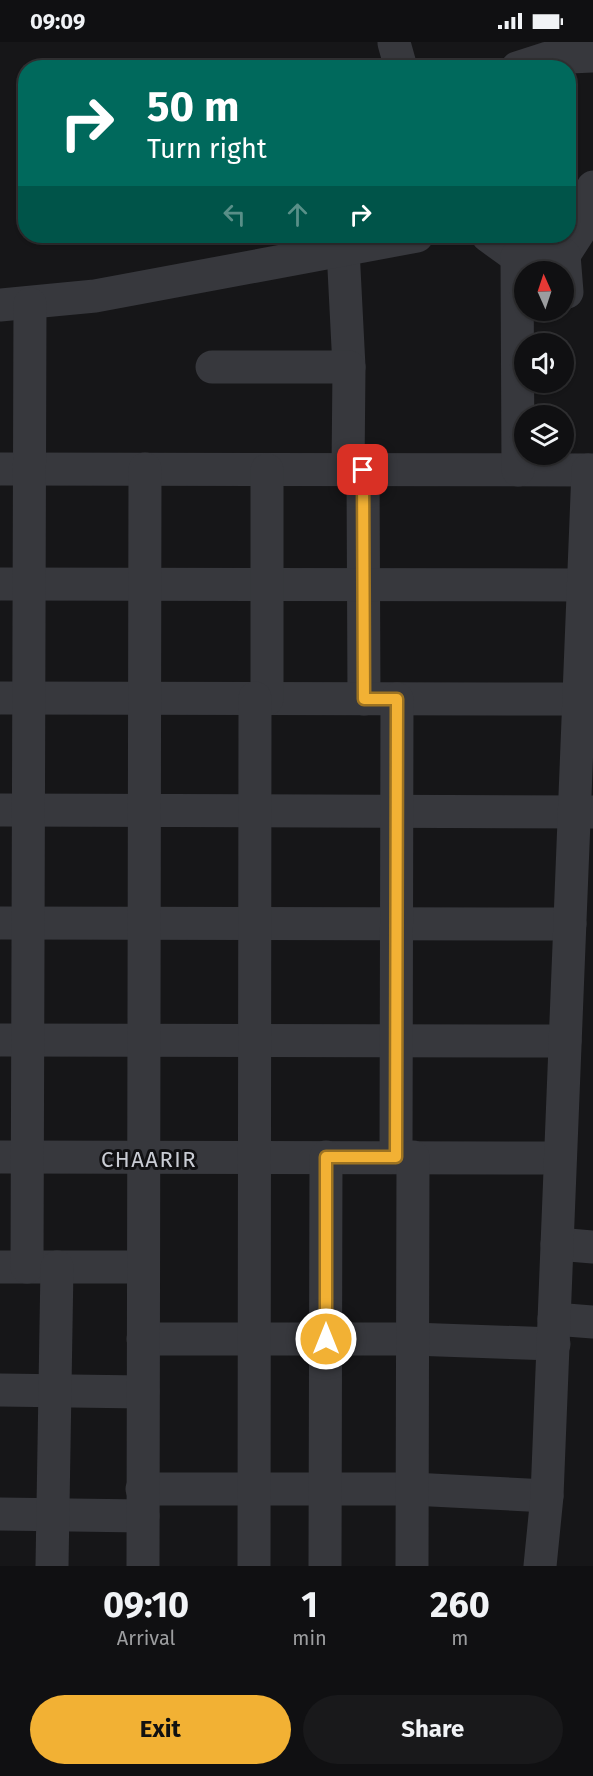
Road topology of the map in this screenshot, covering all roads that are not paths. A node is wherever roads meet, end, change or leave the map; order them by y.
1 (593, 56) edge
2 (542, 60) edge
3 (593, 187) edge
4 (576, 236) edge
5 (377, 243) edge
6 (498, 243) edge
7 (572, 243) edge
8 (343, 249) junction
9 (564, 255) junction
10 (517, 257) junction
11 (517, 261) edge
12 (575, 292) edge
13 (15, 305) edge
14 (521, 321) edge
15 (212, 367) dead end
16 (349, 367) junction
17 (15, 469) edge
18 (145, 470) junction
19 (267, 470) junction
20 (355, 470) junction
21 (518, 470) junction
22 (590, 471) edge
23 (14, 584) edge
24 (145, 584) junction
25 (267, 584) junction
26 (363, 585) junction
27 (583, 585) junction
28 (14, 698) edge
29 (145, 698) junction
30 (261, 698) junction
31 (364, 699) junction
32 (397, 699) junction
33 (579, 699) junction
34 (14, 810) edge
35 (144, 810) junction
36 (255, 810) junction
37 (397, 811) junction
38 (584, 812) edge
39 (14, 923) edge
40 (144, 923) junction
41 (255, 923) junction
42 (397, 924) junction
43 (570, 924) junction
44 (575, 1026) edge
45 (14, 1040) edge
46 (144, 1040) junction
47 (255, 1040) junction
48 (396, 1041) junction
49 (14, 1157) edge
50 (143, 1157) junction
51 (255, 1157) junction
52 (326, 1157) junction
53 (404, 1157) junction
54 (560, 1158) junction
55 (557, 1244) junction
56 (593, 1247) edge
57 (28, 1267) edge
58 (143, 1267) junction
59 (593, 1322) edge
60 (554, 1332) junction
61 (143, 1338) junction
62 (254, 1339) junction
63 (326, 1339) junction
64 (412, 1339) junction
65 (0, 1390) edge
66 (55, 1391) junction
67 (143, 1392) junction
68 (254, 1489) junction
69 (325, 1489) junction
70 (412, 1489) junction
71 (547, 1497) junction
72 (143, 1502) junction
73 (0, 1514) edge
74 (53, 1515) junction
75 (52, 1566) edge
76 (143, 1566) edge
77 (254, 1566) edge
78 (325, 1566) edge
79 (412, 1566) edge
80 (540, 1566) edge

1 - 2 street
3 - 4 street
5 - 8 street
6 - 10 street
7 - 9 street
8 - 13 street
8 - 16 street
9 - 10 street
9 - 12 street
10 - 11 street
13 - 17 street
14 - 21 street
15 - 16 street
16 - 20 street
17 - 18 street
17 - 23 street
18 - 19 street
18 - 24 street
19 - 20 street
19 - 25 street
20 - 21 street
20 - 26 street
21 - 22 street
22 - 27 street
23 - 24 street
23 - 28 street
24 - 25 street
24 - 29 street
25 - 26 street
25 - 30 street
26 - 27 street
26 - 31 street
27 - 33 street
28 - 29 street
28 - 34 street
29 - 30 street
29 - 35 street
30 - 31 street
30 - 36 street
31 - 32 street
32 - 33 street
32 - 37 street
33 - 38 street
34 - 35 street
34 - 39 street
35 - 36 street
35 - 40 street
36 - 37 street
36 - 41 street
37 - 38 street
37 - 42 street
38 - 43 street
39 - 40 street
39 - 45 street
40 - 41 street
40 - 46 street
41 - 42 street
41 - 47 street
42 - 43 street
42 - 48 street
43 - 44 street
44 - 48 street
44 - 54 street
45 - 46 street
45 - 49 street
46 - 47 street
46 - 50 street
47 - 48 street
47 - 51 street
48 - 53 street
49 - 50 street
49 - 57 street
50 - 51 street
50 - 58 street
51 - 52 street
51 - 62 street
52 - 53 street
52 - 63 street
53 - 54 street
53 - 64 street
54 - 55 street
55 - 56 street
55 - 60 street
57 - 58 street
57 - 66 street
58 - 61 street
59 - 60 street
60 - 64 street
60 - 71 street
61 - 62 street
61 - 67 street
62 - 63 street
62 - 68 street
63 - 64 street
63 - 69 street
64 - 70 street
65 - 66 street
66 - 67 street
66 - 74 street
67 - 72 street
68 - 69 street
68 - 72 street
68 - 77 street
69 - 70 street
69 - 78 street
70 - 71 street
70 - 79 street
71 - 80 street
72 - 74 street
72 - 76 street
73 - 74 street
74 - 75 street

